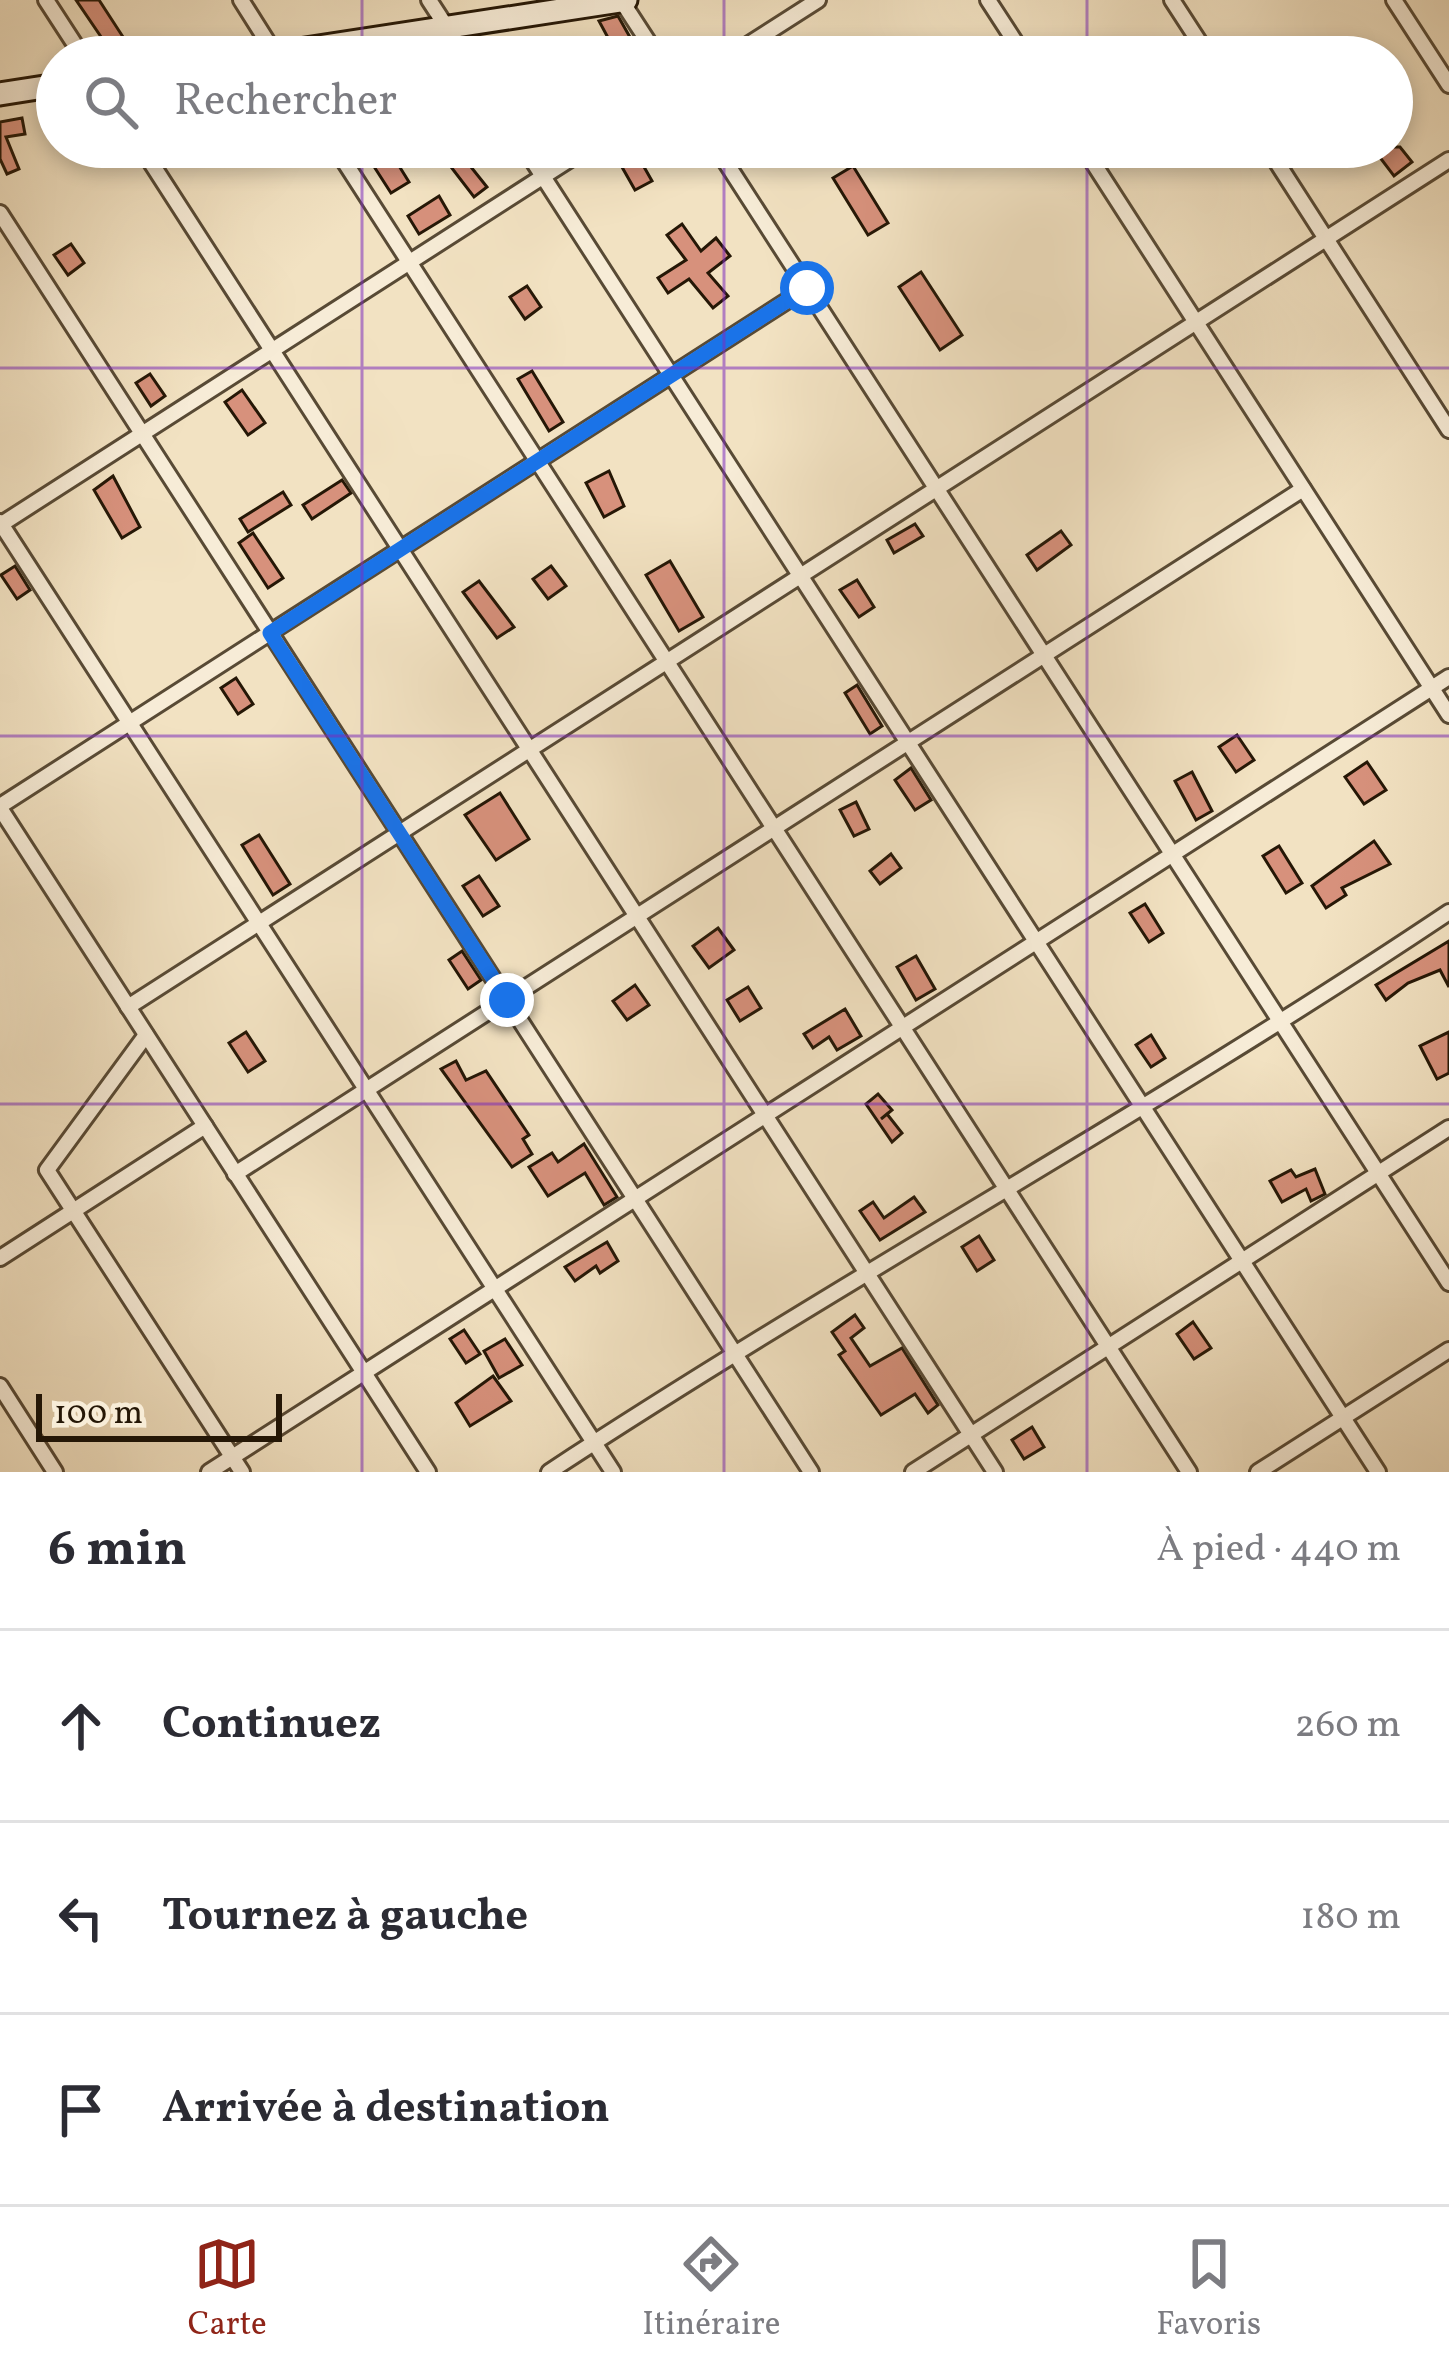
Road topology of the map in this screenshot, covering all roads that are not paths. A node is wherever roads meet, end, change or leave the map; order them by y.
1 (46, 0) edge
2 (241, 0) edge
3 (429, 0) edge
4 (623, 0) edge
5 (818, 0) edge
6 (988, 0) edge
7 (1172, 0) edge
8 (1394, 0) edge
9 (448, 29) junction
10 (69, 36) edge
11 (258, 36) edge
12 (401, 36) edge
13 (452, 36) edge
14 (645, 36) edge
15 (762, 36) edge
16 (1011, 36) edge
17 (1195, 36) edge
18 (1449, 85) edge
19 (36, 89) edge
20 (0, 94) edge
21 (1449, 160) edge
22 (155, 168) edge
23 (349, 168) edge
24 (537, 168) edge
25 (557, 168) edge
26 (730, 168) edge
27 (1097, 168) edge
28 (1280, 168) edge
29 (543, 177) junction
30 (0, 213) edge
31 (1326, 239) junction
32 (409, 262) junction
33 (807, 288) junction
34 (1196, 322) junction
35 (272, 350) junction
36 (671, 376) junction
37 (1449, 393) edge
38 (1432, 404) junction
39 (1449, 430) edge
40 (142, 434) junction
41 (538, 461) junction
42 (937, 488) junction
43 (1303, 489) junction
44 (0, 523) edge
45 (400, 549) junction
46 (800, 576) junction
47 (270, 633) junction
48 (1044, 655) junction
49 (667, 661) junction
50 (1449, 677) edge
51 (1432, 688) junction
52 (1449, 715) edge
53 (130, 723) junction
54 (908, 742) junction
55 (530, 749) junction
56 (0, 807) edge
57 (774, 828) junction
58 (399, 833) junction
59 (1173, 854) junction
60 (1449, 912) edge
61 (637, 916) junction
62 (259, 923) junction
63 (1036, 942) junction
64 (507, 1000) junction
65 (128, 1007) junction
66 (1282, 1024) junction
67 (903, 1027) junction
68 (146, 1036) junction
69 (366, 1090) junction
70 (1143, 1107) junction
71 (765, 1115) junction
72 (205, 1126) junction
73 (1449, 1128) edge
74 (1378, 1173) junction
75 (236, 1174) junction
76 (1006, 1188) junction
77 (635, 1199) junction
78 (74, 1211) junction
79 (0, 1258) edge
80 (1242, 1261) junction
81 (866, 1272) junction
82 (1449, 1282) edge
83 (495, 1289) junction
84 (1108, 1346) junction
85 (1449, 1350) edge
86 (733, 1351) junction
87 (364, 1373) junction
88 (0, 1386) edge
89 (1343, 1418) junction
90 (971, 1434) junction
91 (594, 1443) junction
92 (232, 1457) junction
93 (55, 1472) edge
94 (209, 1472) edge
95 (242, 1472) edge
96 (428, 1472) edge
97 (549, 1472) edge
98 (613, 1472) edge
99 (811, 1472) edge
100 (913, 1472) edge
101 (995, 1472) edge
102 (1189, 1472) edge
103 (1258, 1472) edge
104 (1378, 1472) edge

1 - 10 street
2 - 11 street
3 - 9 street
4 - 9 street
4 - 14 street
5 - 15 street
6 - 16 street
7 - 17 street
8 - 18 street
9 - 12 street
9 - 13 street
19 - 20 street
21 - 31 street
22 - 35 street
23 - 32 street
24 - 29 street
25 - 29 street
26 - 33 street
27 - 34 street
28 - 31 street
29 - 32 street
29 - 36 street
30 - 40 street
31 - 34 street
31 - 38 street
32 - 35 street
32 - 41 street
33 - 36 street
33 - 42 street
34 - 42 street
34 - 43 street
35 - 40 street
35 - 45 street
36 - 41 street
36 - 46 street
37 - 38 street
38 - 39 street
40 - 44 street
40 - 47 street
41 - 45 street
41 - 49 street
42 - 46 street
42 - 48 street
43 - 48 street
43 - 51 street
44 - 53 street
45 - 47 street
45 - 55 street
46 - 49 street
46 - 54 street
47 - 53 street
47 - 58 street
48 - 54 street
48 - 59 street
49 - 55 street
49 - 57 street
50 - 51 street
51 - 52 street
51 - 59 street
53 - 56 street
53 - 62 street
54 - 57 street
54 - 63 street
55 - 58 street
55 - 61 street
56 - 65 street
57 - 61 street
57 - 67 street
58 - 62 street
58 - 64 street
59 - 63 street
59 - 66 street
60 - 66 street
61 - 64 street
61 - 71 street
62 - 65 street
62 - 69 street
63 - 67 street
63 - 70 street
64 - 69 street
64 - 77 street
65 - 68 street
66 - 70 street
66 - 74 street
67 - 71 street
67 - 76 street
68 - 72 street
68 - 78 street
69 - 75 street
69 - 83 street
70 - 76 street
70 - 80 street
71 - 77 street
71 - 81 street
72 - 75 street
72 - 78 street
73 - 74 street
74 - 80 street
74 - 82 street
75 - 87 street
76 - 81 street
76 - 84 street
77 - 83 street
77 - 86 street
78 - 79 street
78 - 92 street
80 - 84 street
80 - 89 street
81 - 86 street
81 - 90 street
83 - 87 street
83 - 91 street
84 - 90 street
84 - 102 street
85 - 89 street
86 - 91 street
86 - 99 street
87 - 92 street
87 - 96 street
88 - 93 street
89 - 103 street
89 - 104 street
90 - 100 street
90 - 101 street
91 - 97 street
91 - 98 street
92 - 94 street
92 - 95 street

